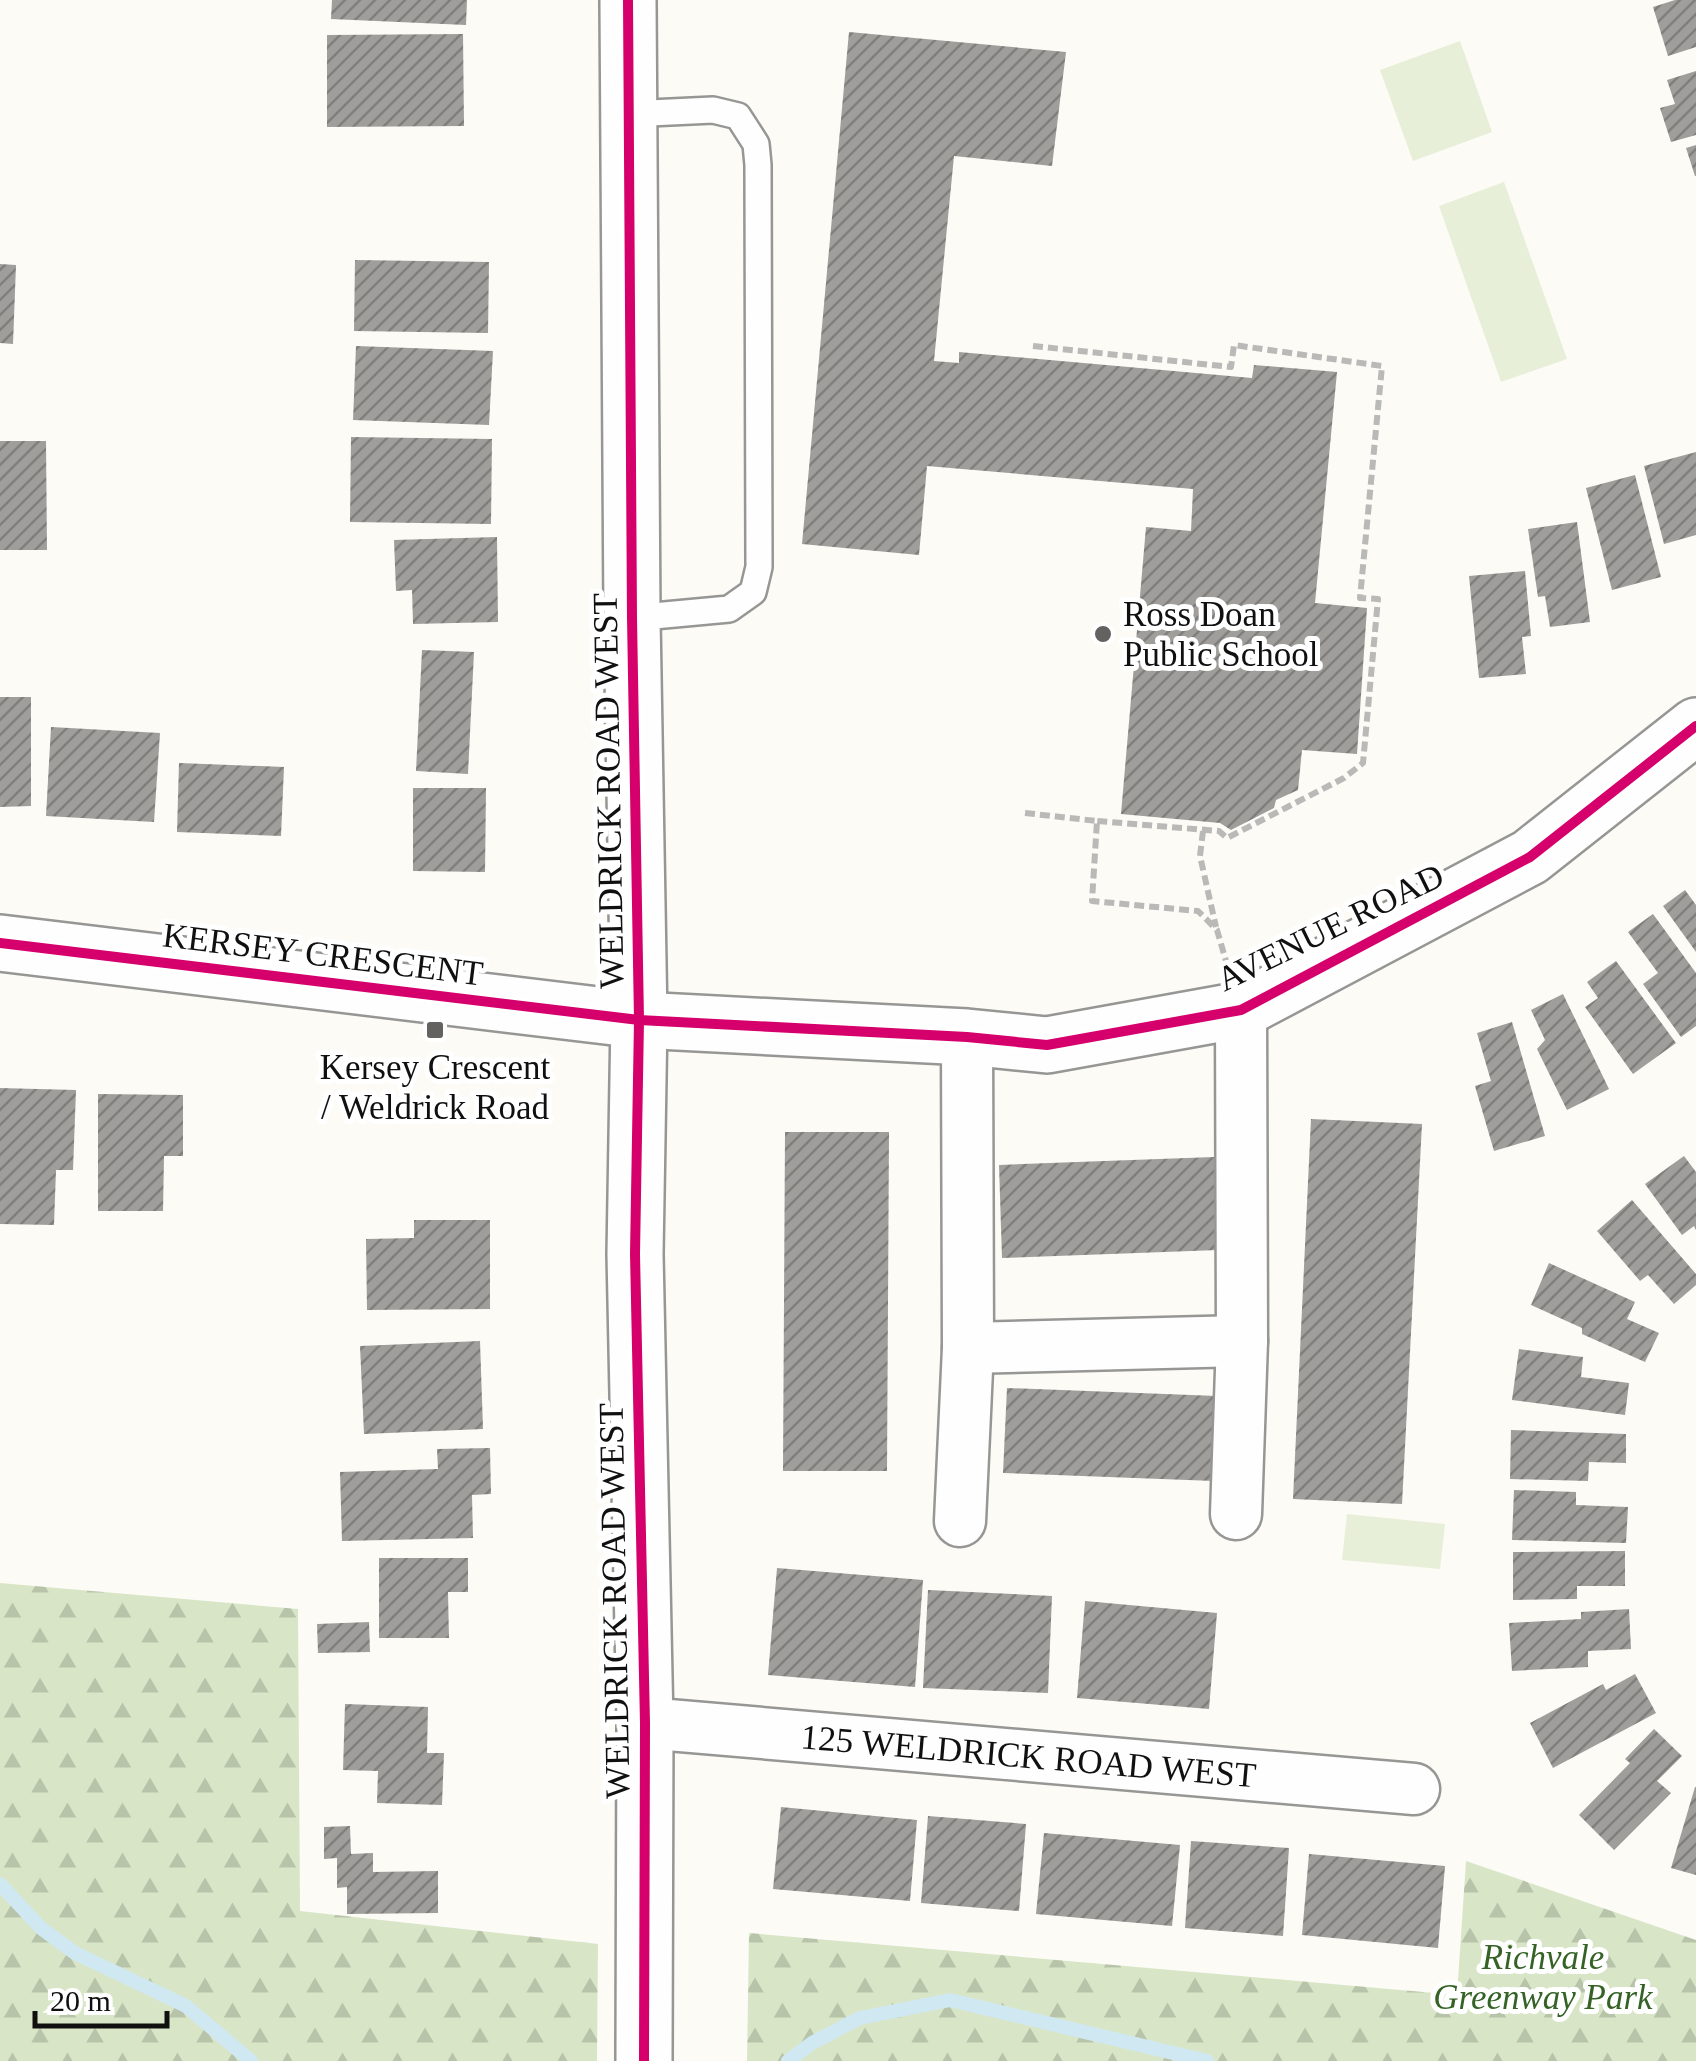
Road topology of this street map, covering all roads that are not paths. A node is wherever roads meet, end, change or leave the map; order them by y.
1 (628, 0) edge
2 (628, 114) junction
3 (632, 618) junction
4 (1696, 726) edge
5 (0, 943) edge
6 (1241, 1010) junction
7 (639, 1020) junction
8 (967, 1036) junction
9 (1242, 1342) junction
10 (968, 1348) junction
11 (1236, 1514) dead end
12 (960, 1522) dead end
13 (646, 1723) junction
14 (1414, 1788) dead end
15 (644, 2061) edge

1 - 2 street, WELDRICK ROAD WEST
2 - 3 street, WELDRICK ROAD WEST
2 - 3 lane
3 - 7 street, WELDRICK ROAD WEST
4 - 6 street, AVENUE ROAD
5 - 7 street, KERSEY CRESCENT
6 - 8 street, AVENUE ROAD
6 - 9 street
7 - 8 street, AVENUE ROAD
7 - 13 street, WELDRICK ROAD WEST
8 - 10 street
9 - 10 street
9 - 11 street
10 - 12 street
13 - 14 street, 125 WELDRICK ROAD WEST
13 - 15 street, WELDRICK ROAD WEST

